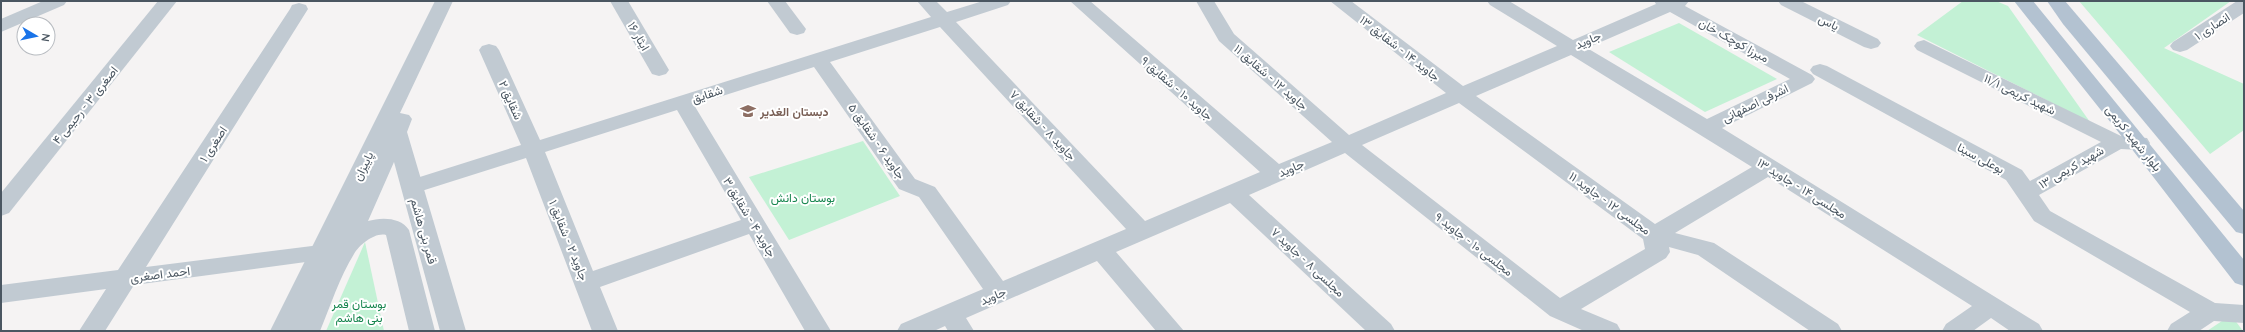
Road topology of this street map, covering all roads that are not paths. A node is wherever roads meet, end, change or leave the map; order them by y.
1 (58, 1) edge
2 (168, 1) edge
3 (444, 1) edge
4 (456, 1) edge
5 (619, 1) edge
6 (776, 1) edge
7 (926, 1) edge
8 (1002, 1) edge
9 (1079, 1) edge
10 (1205, 1) edge
11 (1339, 1) edge
12 (1496, 1) edge
13 (1787, 1) edge
14 (2023, 1) edge
15 (2056, 1) edge
16 (1672, 2) edge
17 (2244, 5) edge
18 (299, 9) dead end
19 (944, 20) junction
20 (1, 26) edge
21 (797, 29) dead end
22 (1871, 43) dead end
23 (1924, 46) dead end
24 (2180, 46) dead end
25 (1572, 48) junction
26 (489, 50) dead end
27 (818, 59) junction
28 (659, 70) dead end
29 (1813, 74) junction
30 (1461, 95) junction
31 (682, 102) junction
32 (1706, 128) junction
33 (396, 132) junction
34 (2116, 142) junction
35 (2139, 143) junction
36 (1347, 144) junction
37 (533, 149) junction
38 (1768, 167) junction
39 (1276, 174) junction
40 (412, 187) junction
41 (1233, 193) junction
42 (2026, 193) junction
43 (1, 208) edge
44 (754, 224) junction
45 (2244, 226) edge
46 (1142, 232) junction
47 (1654, 235) junction
48 (343, 250) junction
49 (1100, 250) junction
50 (320, 254) junction
51 (2244, 277) edge
52 (126, 279) junction
53 (587, 282) junction
54 (999, 293) junction
55 (1, 294) edge
56 (1990, 306) junction
57 (1559, 310) junction
58 (2210, 312) junction
59 (2244, 314) edge
60 (956, 323) edge
61 (92, 331) edge
62 (283, 331) edge
63 (307, 331) edge
64 (422, 331) edge
65 (453, 331) edge
66 (605, 331) edge
67 (818, 331) edge
68 (910, 331) edge
69 (1171, 331) edge
70 (1382, 331) edge
71 (1608, 331) edge
72 (1829, 331) edge
73 (1954, 331) edge
74 (2030, 331) edge
75 (2180, 331) edge

1 - 20 street
2 - 43 street, اصغری ۳ - رحیمی ۴
3 - 50 street, پاییزان
4 - 33 street, پاییزان
5 - 28 street, ایثار ۱۶
6 - 21 street
7 - 19 street, جاوید ۸ - شقایق ۷
8 - 19 street, شقایق
9 - 39 street, جاوید ۱۰ - شقایق ۹
10 - 36 street, جاوید ۱۲ - شقایق ۱۱
11 - 30 street, جاوید ۱۴ - شقایق ۱۳
12 - 25 street, مجلسی ۱۴ - جاوید ۱۳
13 - 22 street, یاس
14 - 35 main road, بلوار شهید کریمی
15 - 45 main road
16 - 25 street, جاوید
16 - 29 street, میرزا کوچک خان
17 - 24 street, انصاری ۱
18 - 52 street, اصغری ۱
19 - 27 street, شقایق
19 - 46 street, جاوید ۸ - شقایق ۷
23 - 34 street, شهید کریمی ۱۱/۱
25 - 30 street, جاوید
25 - 32 street, مجلسی ۱۴ - جاوید ۱۳
26 - 37 street, شقایق ۲
27 - 31 street, شقایق
27 - 54 street, جاوید ۶ - شقایق ۵
29 - 32 street, اشرفی اصفهانی
29 - 42 street, بوعلی سینا
30 - 36 street, جاوید
30 - 47 street, مجلسی ۱۲ - جاوید ۱۱
31 - 37 street, شقایق
31 - 44 street, جاوید ۴ - شقایق ۳
32 - 38 street, مجلسی ۱۴ - جاوید ۱۳
33 - 40 street, قمر بنی هاشم
33 - 48 street, پاییزان
34 - 35 street
34 - 42 street, شهید کریمی ۱۳
35 - 51 main road, بلوار شهید کریمی
36 - 39 street, جاوید
36 - 57 street, مجلسی ۱۰ - جاوید ۹
37 - 40 street, شقایق
37 - 53 street, جاوید ۲ - شقایق ۱
38 - 47 street
38 - 56 street, مجلسی ۱۴ - جاوید ۱۳
39 - 41 street, جاوید
40 - 65 street, قمر بنی هاشم
41 - 46 street, جاوید
41 - 70 street, مجلسی ۸ - جاوید ۷
42 - 58 street, بوعلی سینا
44 - 53 street
44 - 67 street, جاوید ۴ - شقایق ۳
46 - 49 street, جاوید
47 - 57 street
47 - 72 street, مجلسی ۱۲ - جاوید ۱۱
48 - 63 street, پاییزان
48 - 64 street
49 - 54 street, جاوید
49 - 69 street
50 - 52 street, احمد اصغری
50 - 62 street, پاییزان
52 - 55 street, احمد اصغری
52 - 61 street, اصغری ۱
53 - 66 street, جاوید ۲ - شقایق ۱
54 - 60 street, جاوید
56 - 73 street
56 - 74 street, مجلسی ۱۴ - جاوید ۱۳
57 - 71 street, مجلسی ۱۰ - جاوید ۹
58 - 59 street
58 - 75 street
60 - 68 street, جاوید

